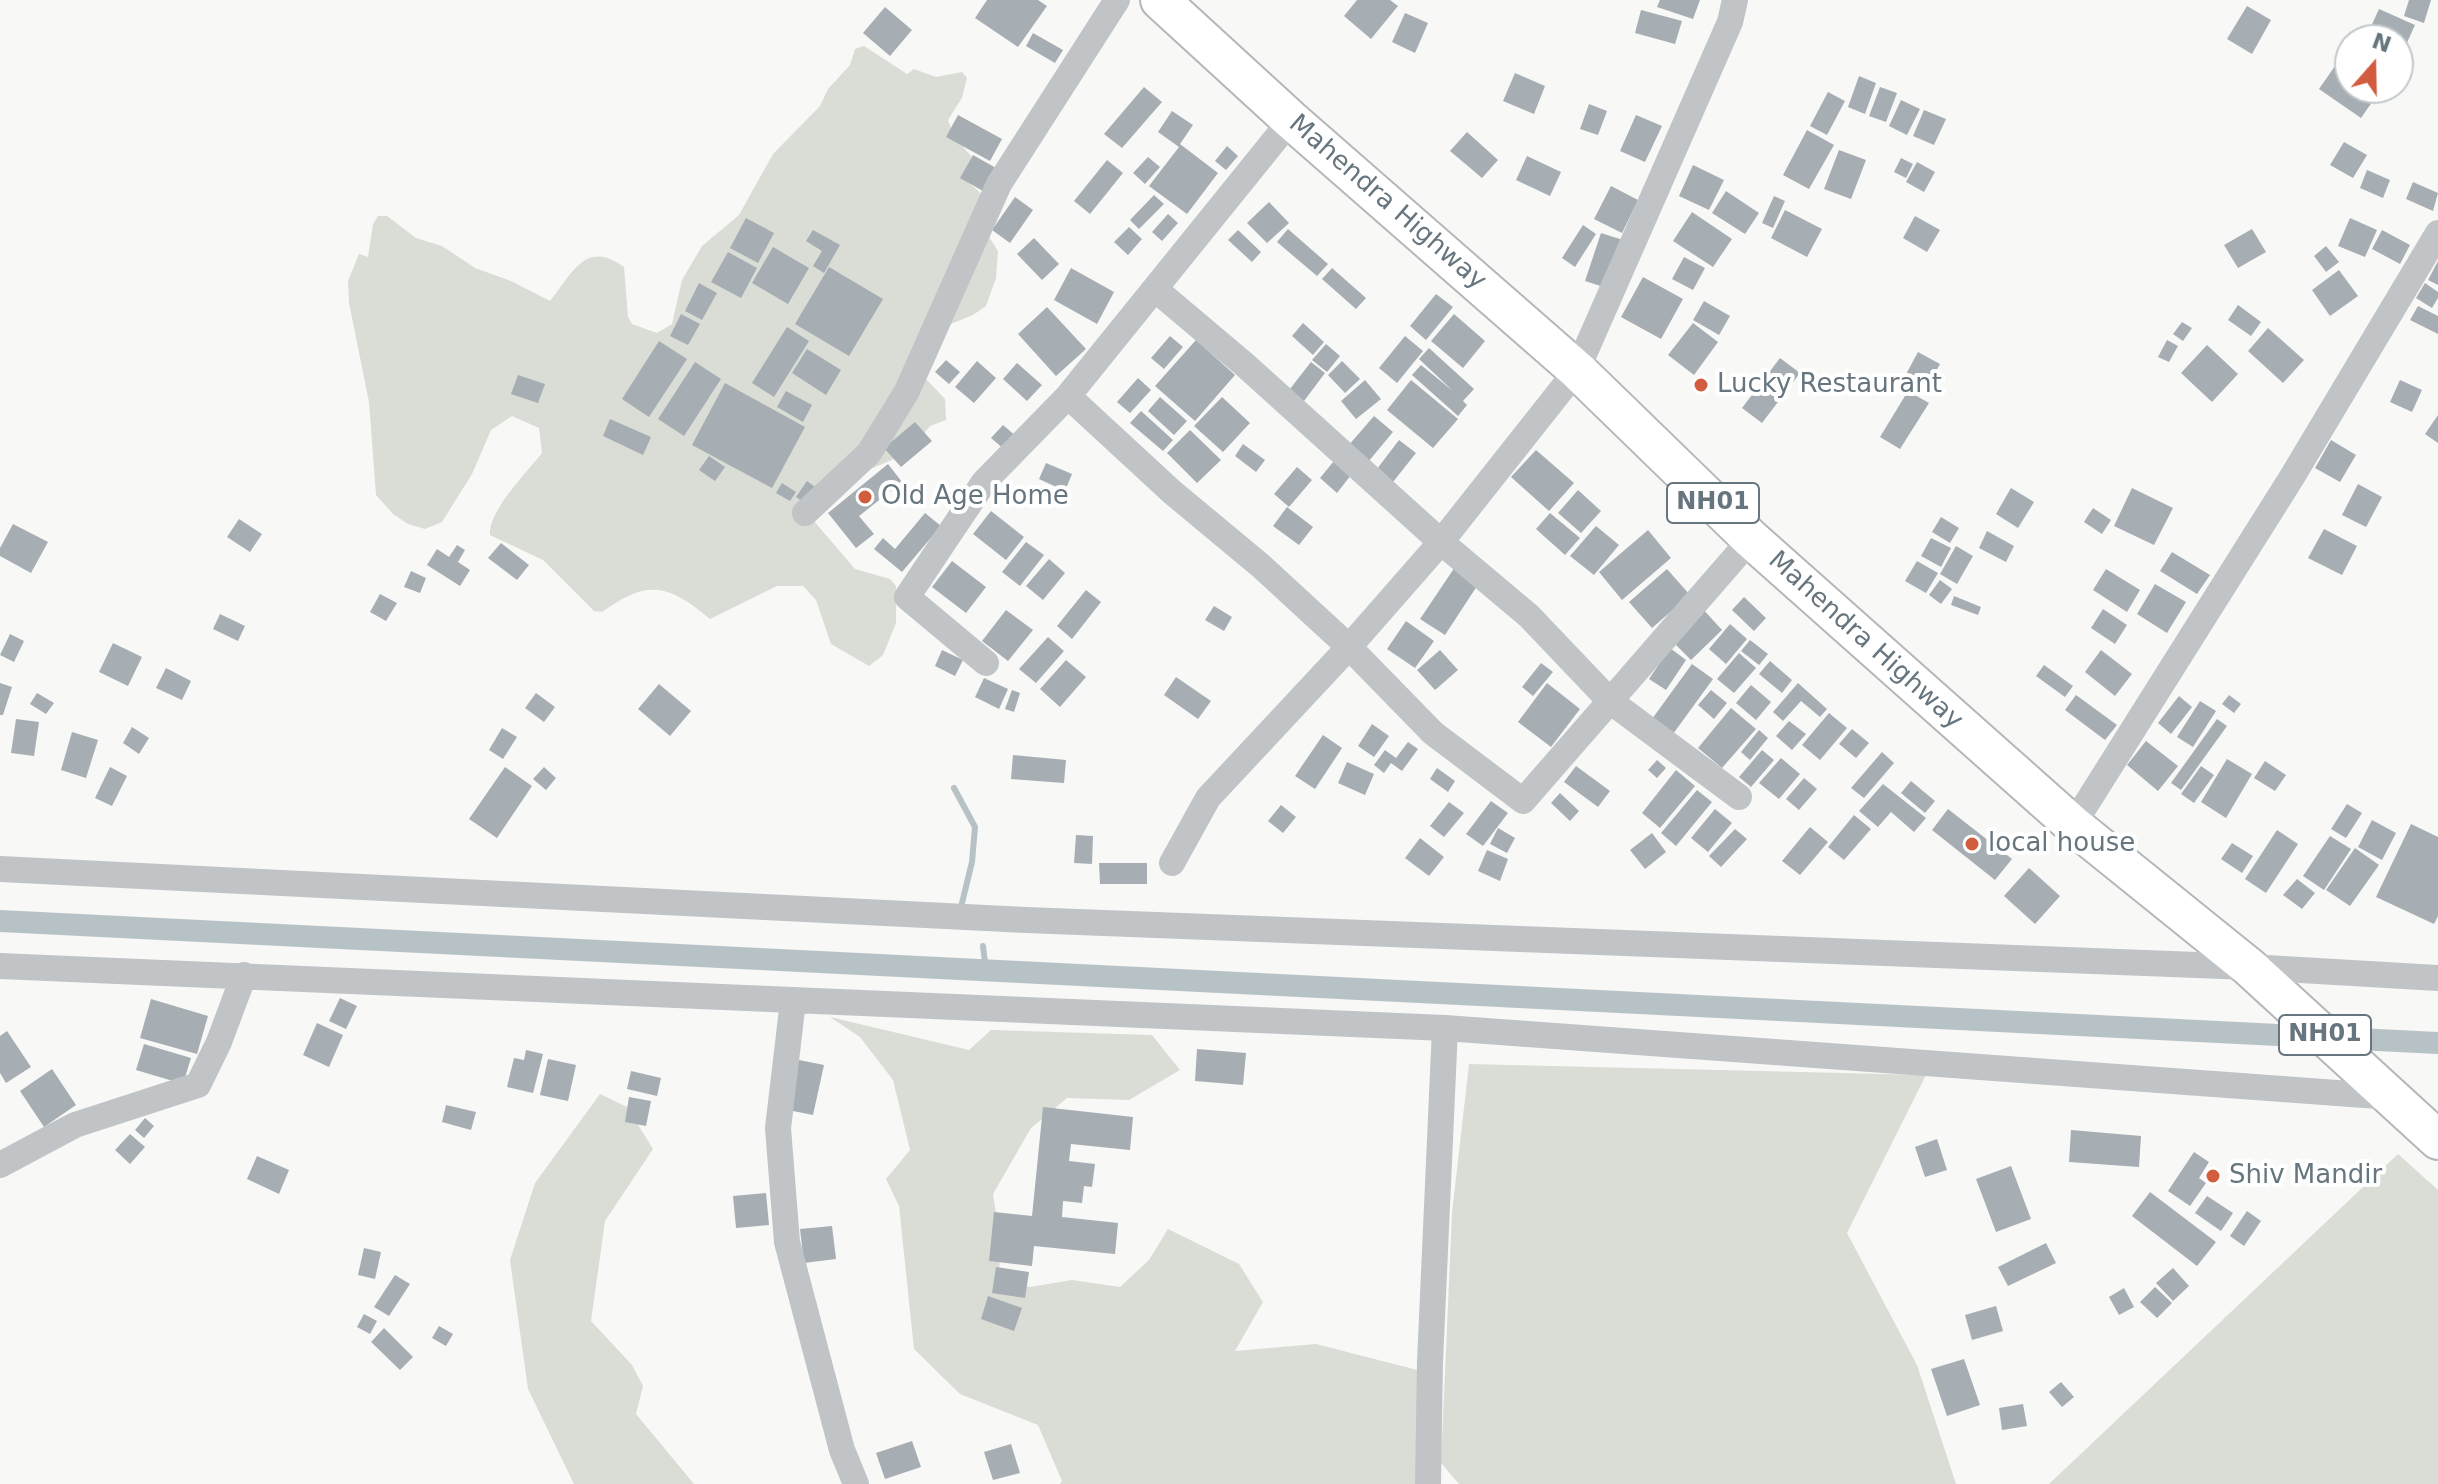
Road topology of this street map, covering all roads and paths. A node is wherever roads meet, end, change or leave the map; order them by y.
1 (1117, 0) edge
2 (1160, 0) edge
3 (1735, 0) edge
4 (1291, 120) junction
5 (2438, 233) edge
6 (1155, 289) junction
7 (1577, 370) junction
8 (1068, 396) junction
9 (805, 513) dead end
10 (1751, 539) junction
11 (1441, 542) junction
12 (1349, 647) junction
13 (986, 663) dead end
14 (1610, 701) junction
15 (1739, 797) dead end
16 (2073, 825) junction
17 (1172, 863) dead end
18 (0, 869) edge
19 (0, 966) edge
20 (2249, 967) junction
21 (244, 975) junction
22 (2438, 978) edge
23 (793, 1001) junction
24 (1445, 1028) junction
25 (2382, 1088) junction
26 (2438, 1140) edge
27 (0, 1165) edge
28 (856, 1484) edge
29 (1428, 1484) edge

1 - 9 street
2 - 4 highway, Mahendra Highway / NH01
3 - 7 street
4 - 6 street
4 - 7 highway, Mahendra Highway / NH01
5 - 16 street
6 - 8 street
6 - 11 street
7 - 10 highway, Mahendra Highway / NH01
7 - 11 street
8 - 12 street
8 - 13 street
10 - 14 street
10 - 16 highway, Mahendra Highway / NH01
11 - 12 street
11 - 14 street
12 - 14 street
12 - 17 street
14 - 15 street
16 - 20 highway, Mahendra Highway / NH01
18 - 20 street
19 - 21 street
20 - 22 street
20 - 25 highway, Mahendra Highway / NH01
21 - 23 street
21 - 27 street
23 - 24 street
23 - 28 street
24 - 25 street
24 - 29 street
25 - 26 highway, Mahendra Highway / NH01

